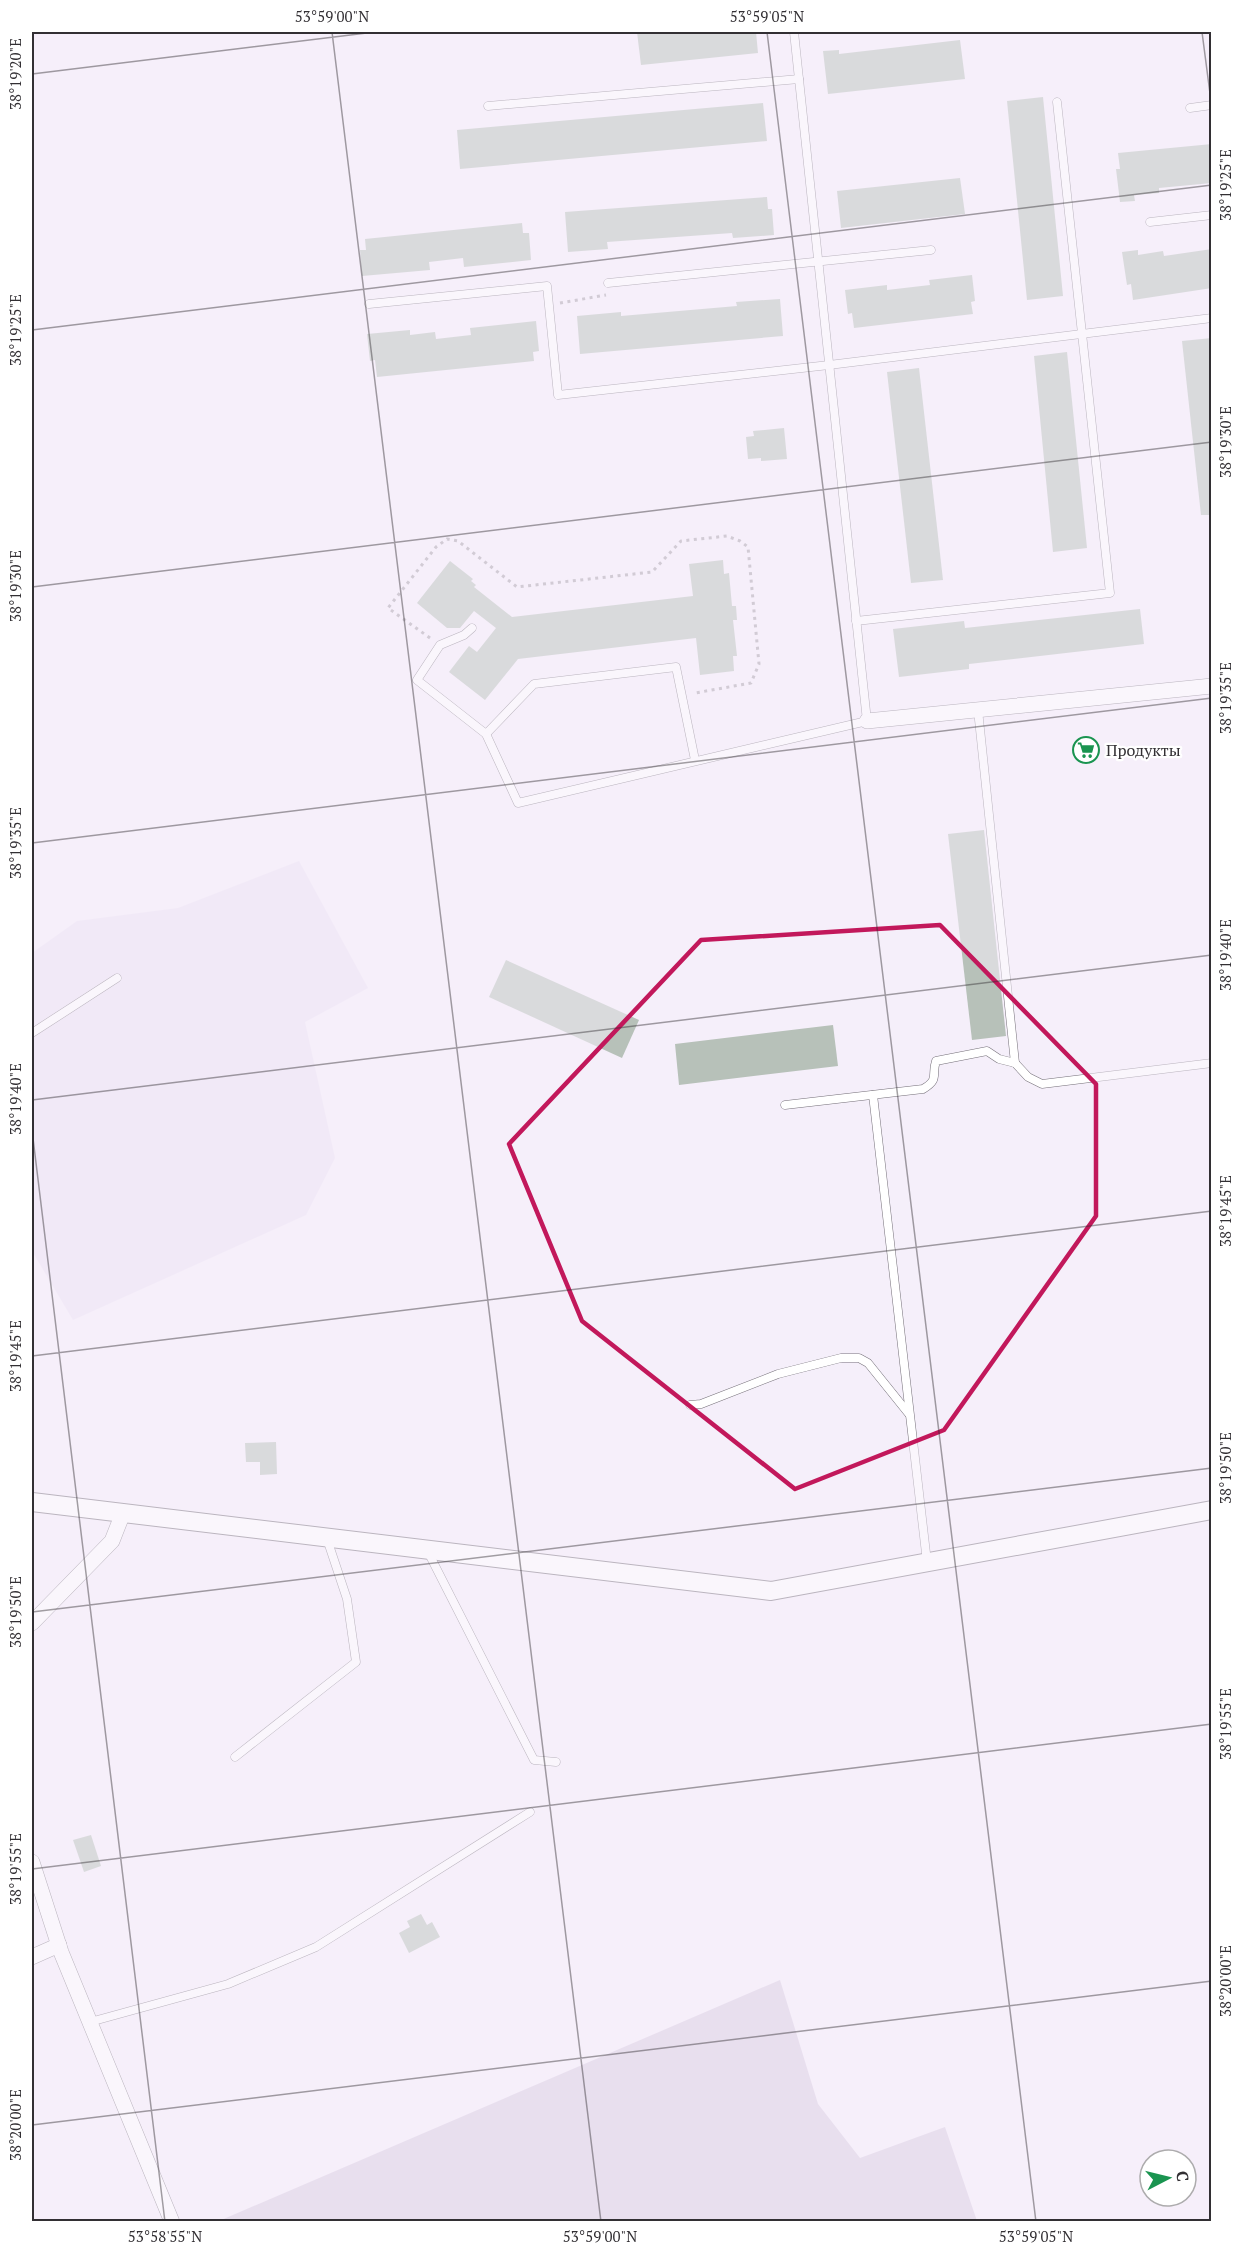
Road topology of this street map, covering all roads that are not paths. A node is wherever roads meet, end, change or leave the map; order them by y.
1 (794, 32) edge
2 (799, 79) junction
3 (1058, 102) dead end
4 (1212, 105) edge
5 (488, 106) dead end
6 (1190, 108) dead end
7 (1212, 215) edge
8 (1150, 222) dead end
9 (931, 250) dead end
10 (818, 262) junction
11 (608, 283) road end
12 (369, 304) dead end
13 (1212, 318) edge
14 (1082, 334) junction
15 (829, 365) junction
16 (856, 621) junction
17 (472, 628) dead end
18 (1212, 686) edge
19 (978, 710) junction
20 (867, 721) junction
21 (486, 734) junction
22 (695, 760) junction
23 (117, 978) dead end
24 (32, 1033) edge
25 (1212, 1063) edge
26 (1015, 1064) junction
27 (873, 1095) junction
28 (784, 1105) dead end
29 (690, 1406) dead end
30 (910, 1415) junction
31 (32, 1502) edge
32 (1212, 1510) edge
33 (123, 1513) junction
34 (326, 1537) junction
35 (426, 1549) junction
36 (927, 1562) junction
37 (32, 1623) edge
38 (235, 1758) dead end
39 (556, 1762) dead end
40 (530, 1812) dead end
41 (32, 1862) edge
42 (59, 1945) junction
43 (32, 1957) edge
44 (90, 2022) junction
45 (172, 2222) edge

1 - 2 lane
2 - 5 lane
2 - 10 lane
3 - 14 lane
4 - 6 lane
7 - 8 lane
9 - 10 lane
10 - 11 lane
10 - 15 lane
12 - 15 lane
13 - 14 lane
14 - 15 lane
14 - 16 lane
15 - 16 lane
16 - 20 lane
17 - 21 lane
18 - 19 street
19 - 20 street
19 - 26 lane
20 - 22 lane
21 - 22 lane
21 - 22 lane
23 - 24 lane
25 - 26 lane
26 - 27 lane
27 - 28 lane
27 - 30 lane
29 - 30 lane
30 - 36 lane
31 - 33 street
32 - 36 street
33 - 34 street
33 - 37 street
34 - 35 street
34 - 38 lane
35 - 36 street
35 - 39 lane
40 - 44 lane
41 - 42 street
42 - 43 street
42 - 44 street
44 - 45 street

